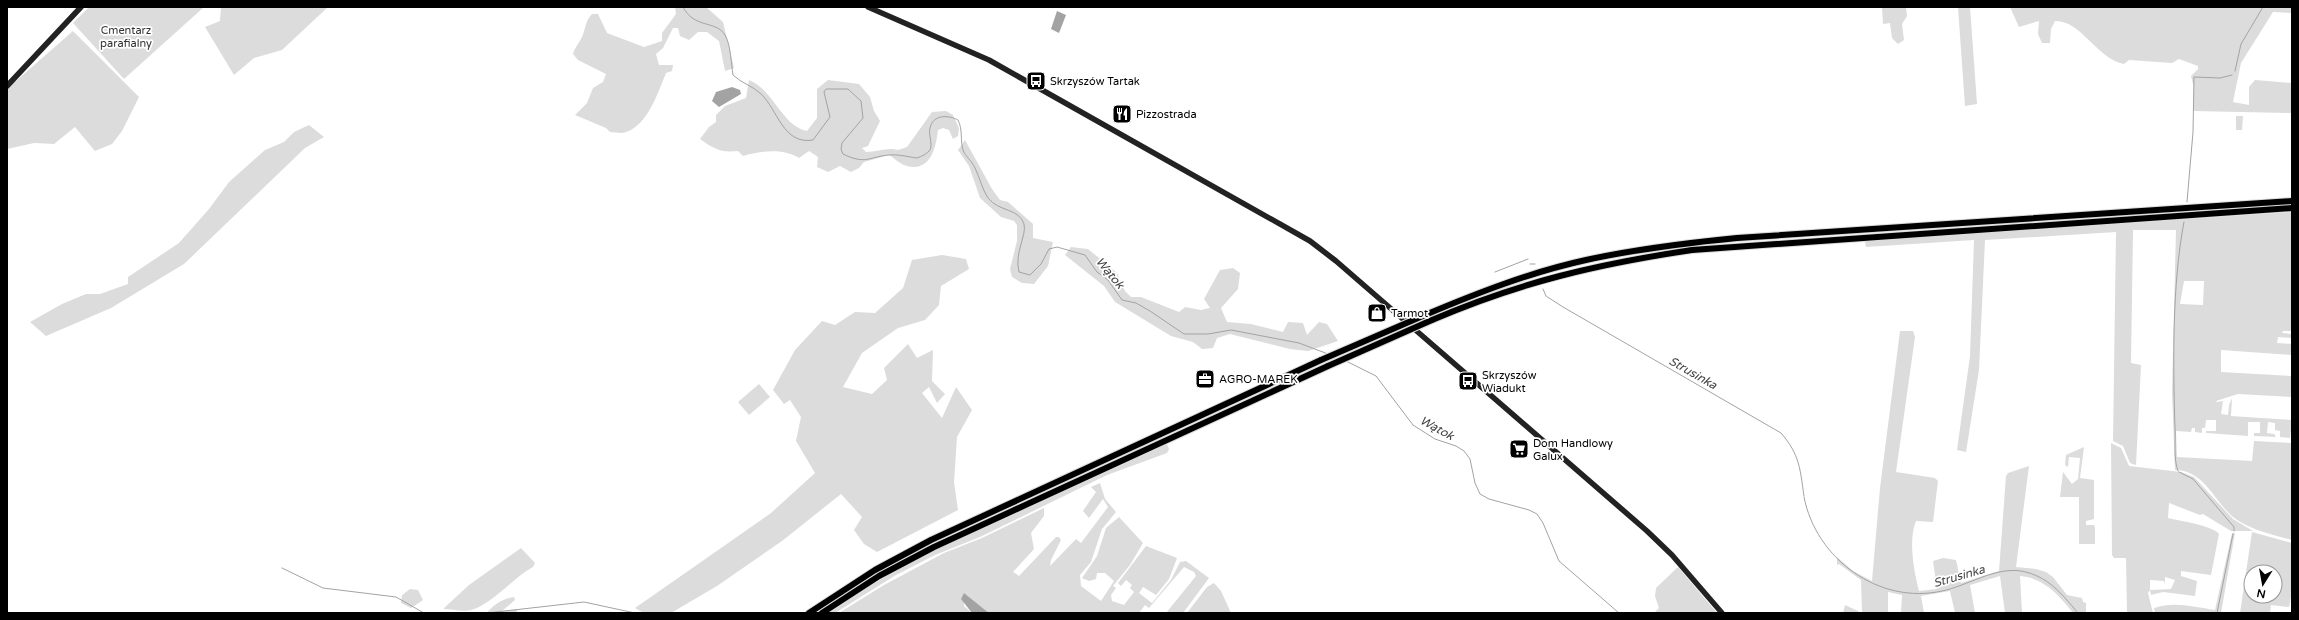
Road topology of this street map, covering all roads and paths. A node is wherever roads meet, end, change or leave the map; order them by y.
1 (81, 7) edge
2 (868, 7) edge
3 (7, 86) edge
4 (2292, 201) edge
5 (2292, 208) edge
6 (809, 613) edge
7 (822, 613) edge
8 (1722, 613) edge

1 - 3 street
2 - 8 street
4 - 6 main road, bridge
5 - 7 main road, bridge

